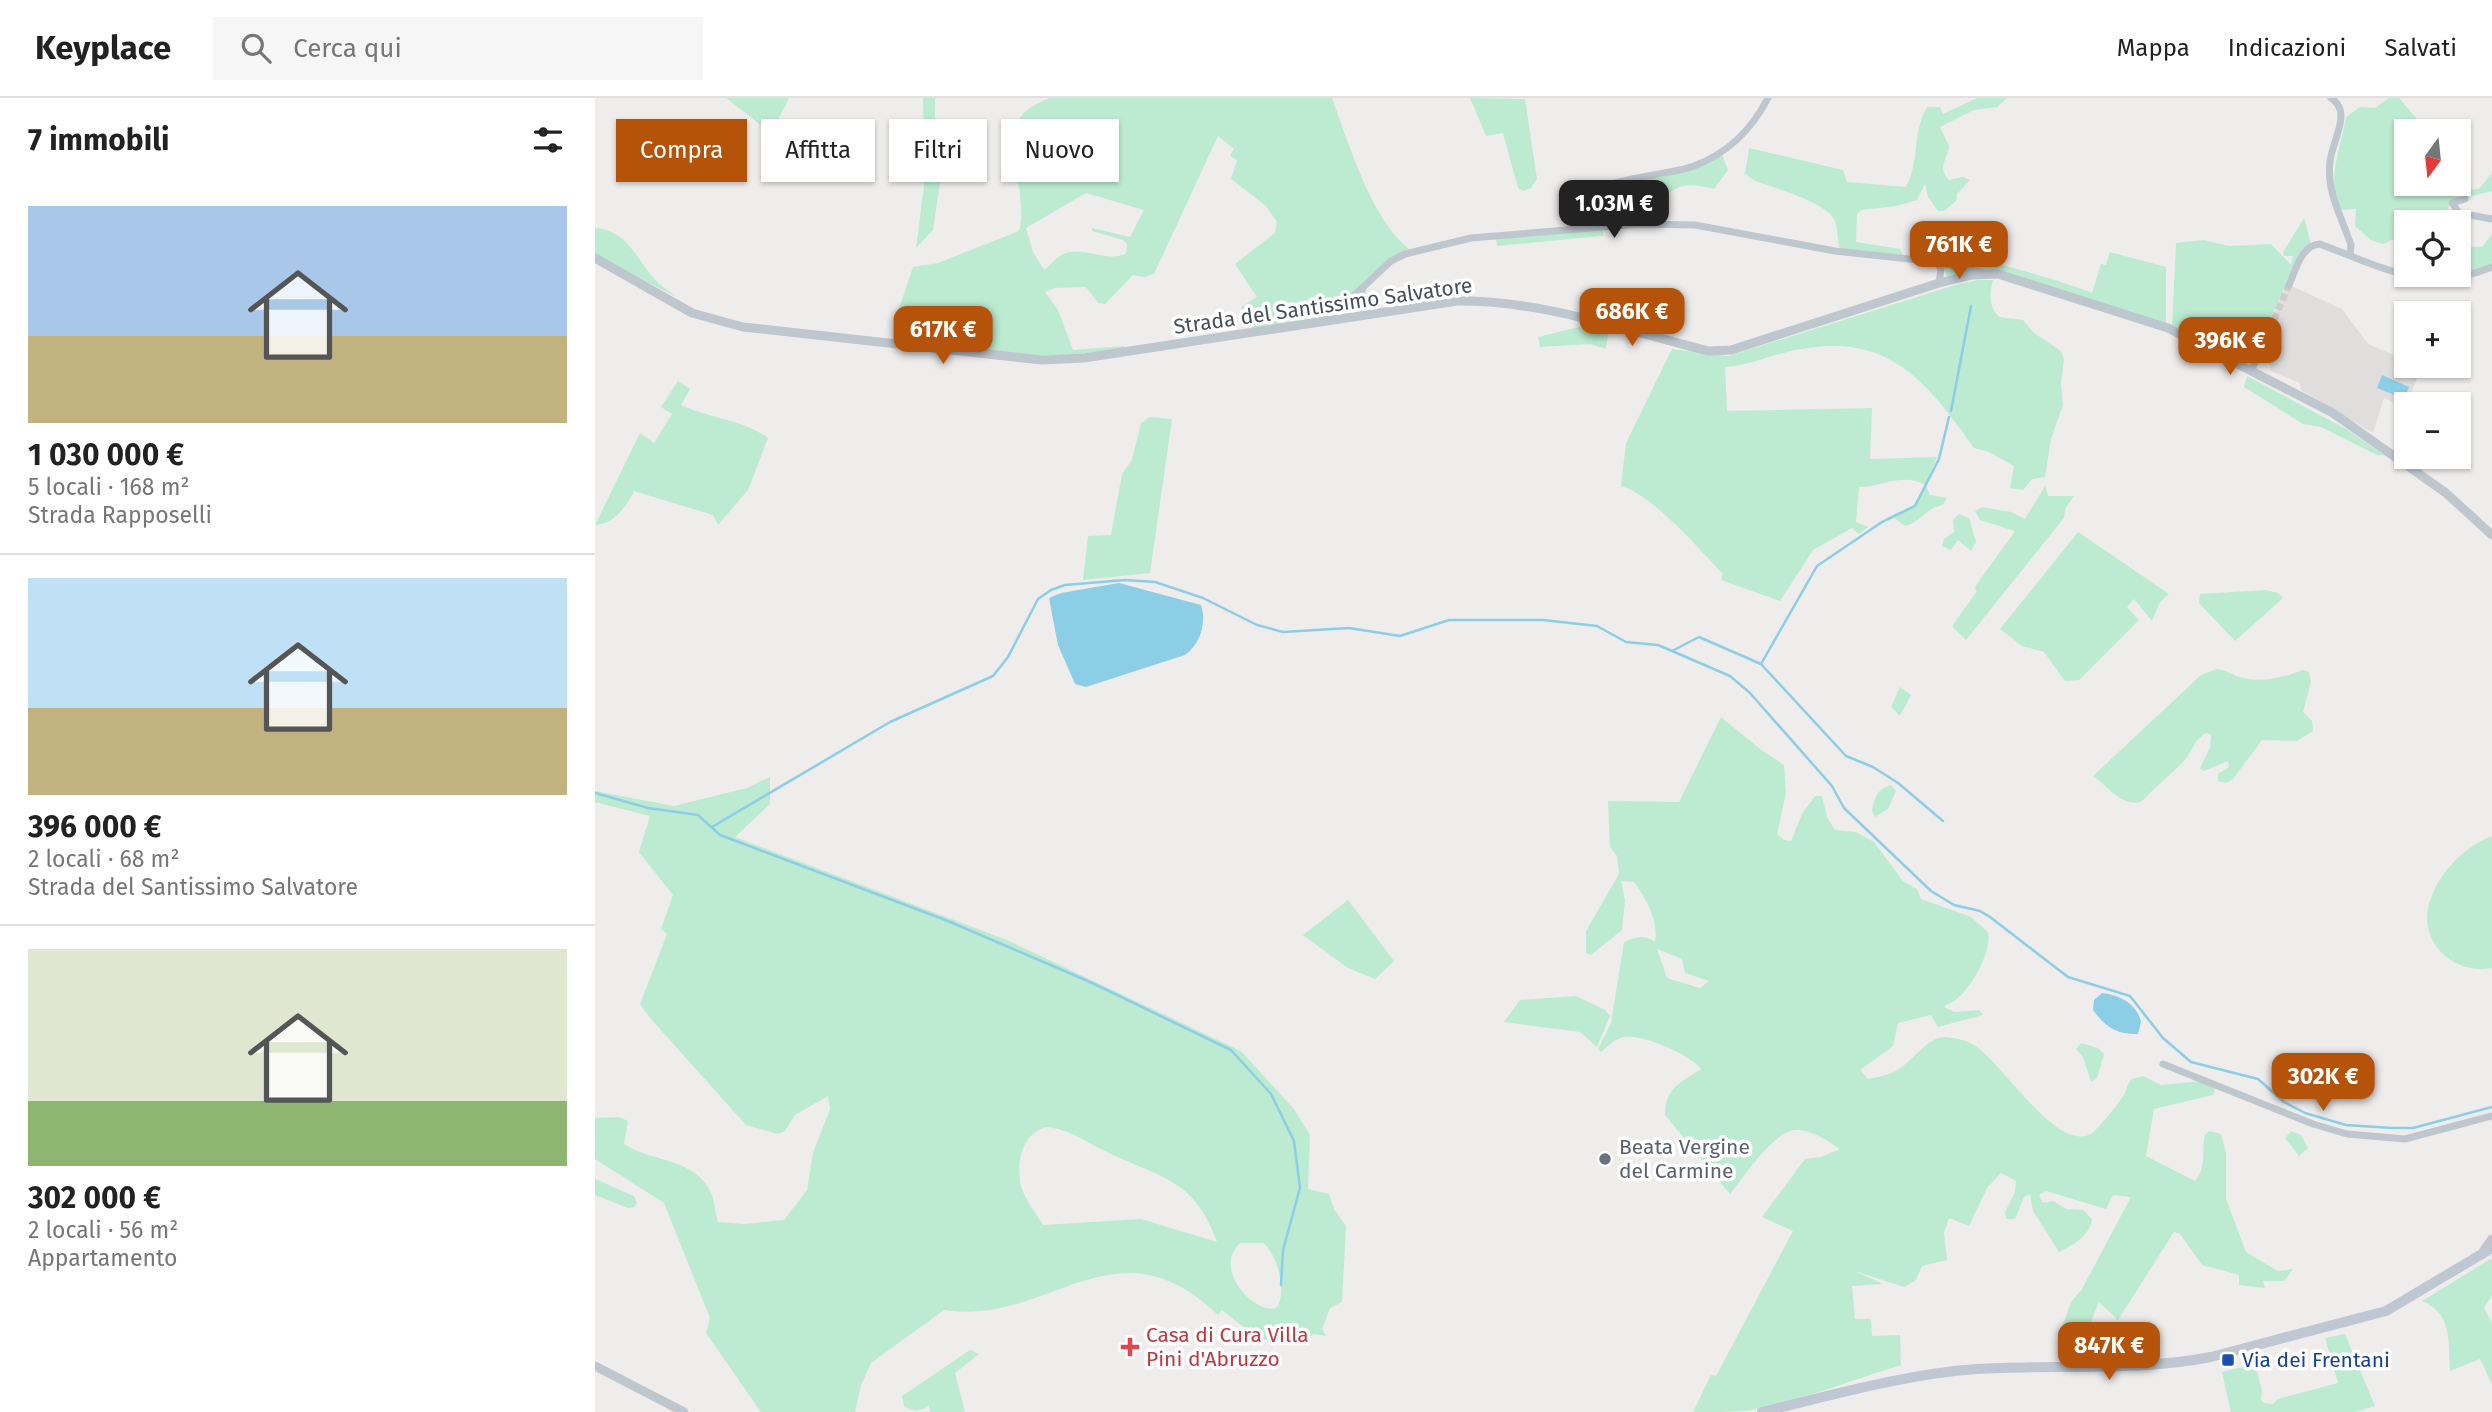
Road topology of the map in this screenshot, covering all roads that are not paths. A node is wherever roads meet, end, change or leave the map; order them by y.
1 (1768, 98) edge
2 (2331, 98) edge
3 (2465, 199) dead end
4 (2492, 219) edge
5 (1638, 224) junction
6 (2350, 256) junction
7 (595, 258) edge
8 (1937, 262) junction
9 (2492, 267) edge
10 (1987, 273) junction
11 (1939, 283) junction
12 (2290, 285) tunnel mouth
13 (1362, 290) junction
14 (1363, 316) junction
15 (1311, 323) junction
16 (2257, 358) tunnel mouth
17 (2251, 371) junction
18 (2492, 535) edge
19 (2163, 1064) dead end
20 (2492, 1116) edge
21 (2489, 1245) edge
22 (595, 1366) edge
23 (684, 1412) edge
24 (1762, 1412) edge

1 - 5 street
2 - 6 street
3 - 4 street
5 - 8 street
5 - 13 street
6 - 9 street
6 - 12 street
7 - 15 street, Strada del Santissimo Salvatore
8 - 10 street
8 - 11 street
10 - 11 street, Strada del Santissimo Salvatore
10 - 17 street, Strada del Santissimo Salvatore
11 - 14 street, Strada del Santissimo Salvatore
13 - 14 street
13 - 15 street
14 - 15 street, Strada del Santissimo Salvatore
16 - 17 street
17 - 18 street, Strada del Santissimo Salvatore
19 - 20 street
21 - 24 main road
22 - 23 street

